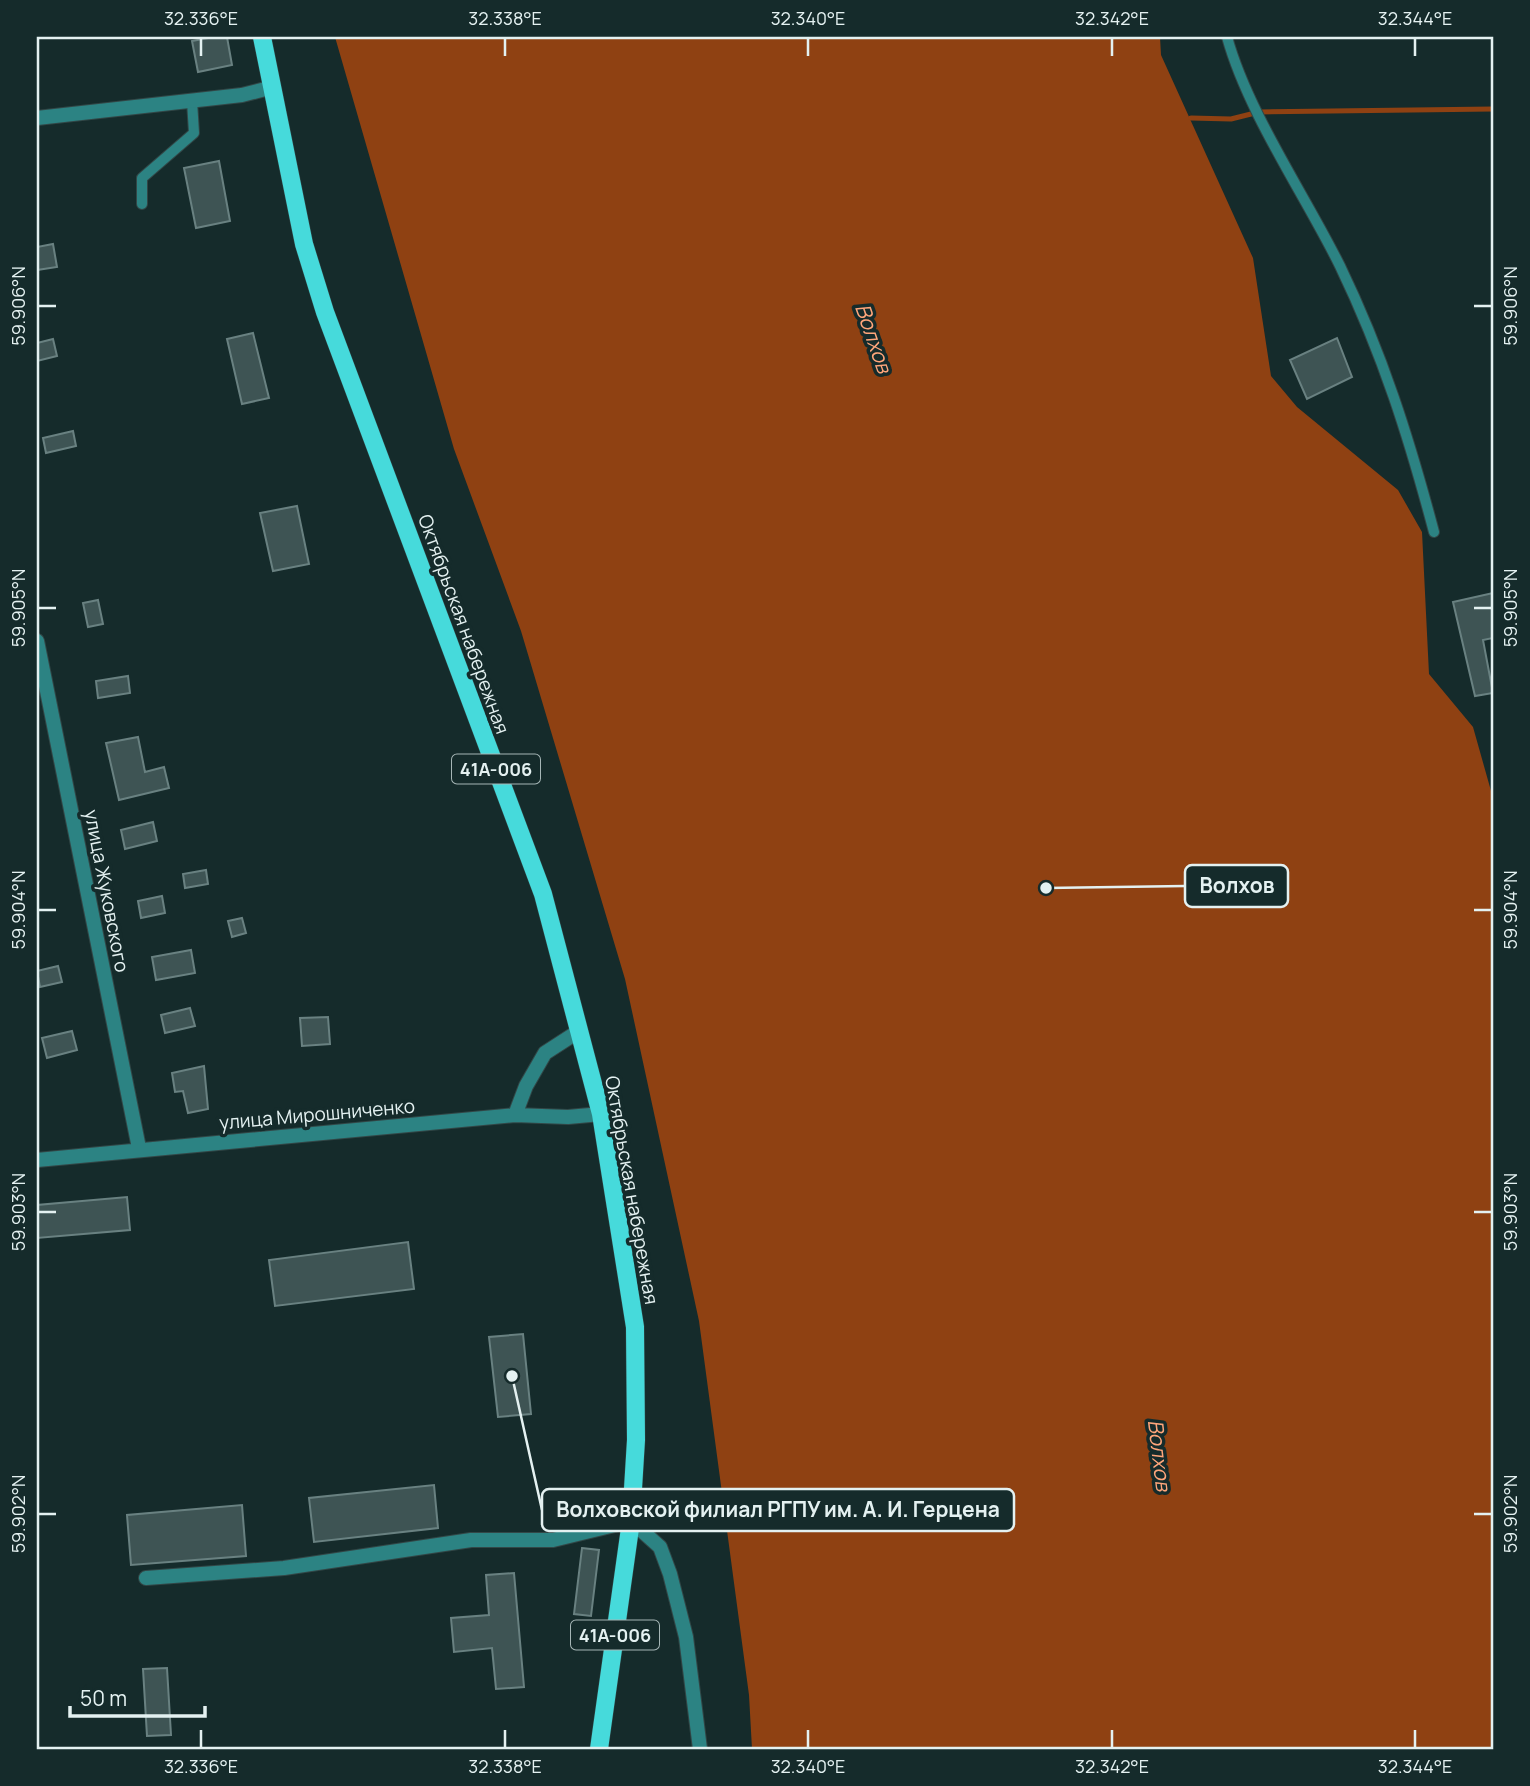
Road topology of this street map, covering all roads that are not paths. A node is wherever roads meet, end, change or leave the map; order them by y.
1 (262, 37) edge
2 (1227, 37) edge
3 (273, 87) junction
4 (192, 101) junction
5 (37, 118) edge
6 (142, 204) dead end
7 (1434, 532) dead end
8 (37, 642) edge
9 (579, 1031) junction
10 (601, 1114) junction
11 (515, 1115) junction
12 (138, 1148) junction
13 (37, 1160) edge
14 (631, 1521) junction
15 (146, 1578) dead end
16 (599, 1749) edge
17 (700, 1749) edge

1 - 3 main road, Октябрьская набережная / 41А-006
2 - 7 lane
3 - 4 street
3 - 9 main road, Октябрьская набережная / 41А-006
4 - 5 street
4 - 6 lane
8 - 12 street, улица Жуковского
9 - 10 main road, Октябрьская набережная / 41А-006
9 - 11 street
10 - 11 street, улица Мирошниченко
10 - 14 main road, Октябрьская набережная / 41А-006
11 - 12 street, улица Мирошниченко
12 - 13 street, улица Мирошниченко
14 - 15 street
14 - 16 main road, 41А-006
14 - 17 street

